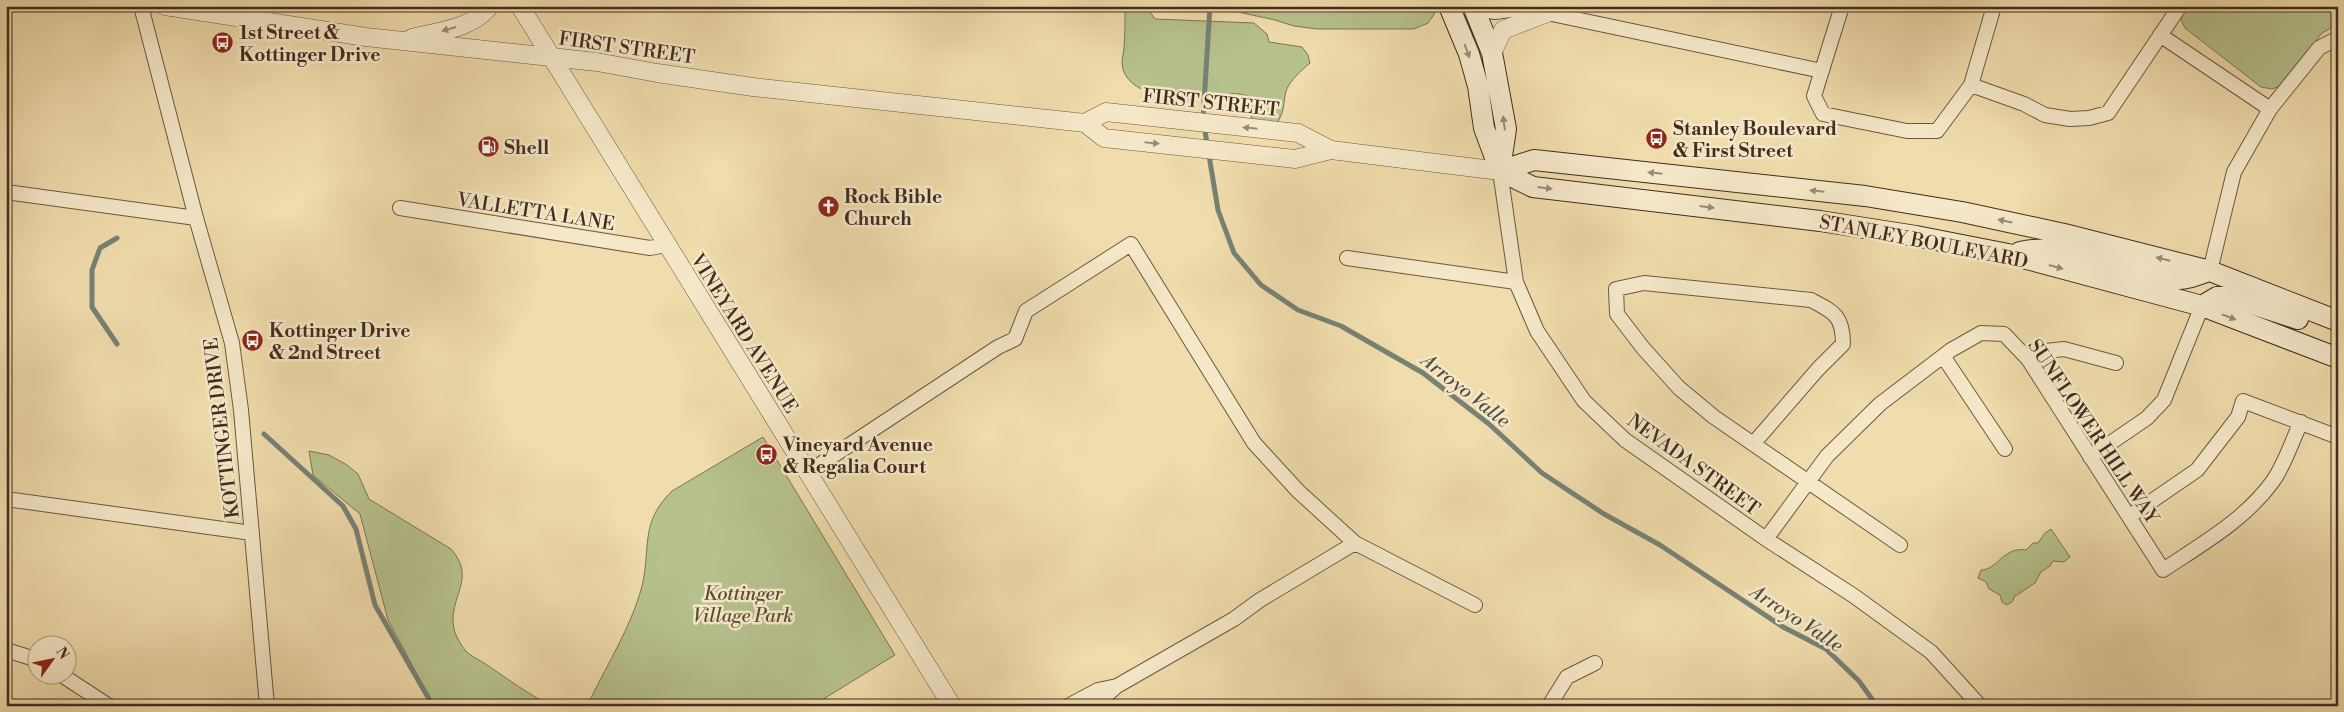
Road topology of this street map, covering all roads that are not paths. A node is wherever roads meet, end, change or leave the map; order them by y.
1 (142, 6) edge
2 (165, 6) edge
3 (490, 6) edge
4 (520, 6) edge
5 (1449, 6) edge
6 (1842, 6) edge
7 (1994, 6) edge
8 (2180, 6) edge
9 (1474, 8) edge
10 (1547, 13) junction
11 (2160, 36) junction
12 (2338, 38) edge
13 (401, 41) junction
14 (1492, 53) junction
15 (552, 58) junction
16 (1822, 70) junction
17 (1971, 85) junction
18 (2270, 109) junction
19 (1085, 123) junction
20 (1331, 150) junction
21 (1500, 171) junction
22 (6, 192) edge
23 (400, 208) dead end
24 (196, 218) junction
25 (666, 245) junction
26 (2008, 254) junction
27 (1347, 258) dead end
28 (2210, 271) junction
29 (1516, 282) junction
30 (2202, 306) junction
31 (2338, 321) edge
32 (2338, 333) edge
33 (1943, 356) junction
34 (2338, 358) edge
35 (2028, 359) junction
36 (2116, 363) dead end
37 (2301, 422) junction
38 (2338, 437) edge
39 (1753, 444) junction
40 (2006, 449) dead end
41 (2090, 457) junction
42 (807, 473) junction
43 (1808, 482) junction
44 (6, 499) edge
45 (2130, 516) junction
46 (252, 533) junction
47 (1766, 538) junction
48 (1355, 543) junction
49 (1900, 545) dead end
50 (1475, 605) dead end
51 (6, 650) edge
52 (28, 657) edge
53 (1595, 663) dead end
54 (75, 684) edge
55 (1117, 686) junction
56 (109, 706) edge
57 (267, 706) edge
58 (952, 706) edge
59 (1068, 706) edge
60 (1094, 706) edge
61 (1549, 706) edge
62 (1980, 706) edge

1 - 24 street, KOTTINGER DRIVE
2 - 13 street, FIRST STREET
3 -> 13 street
4 - 15 street, VINEYARD AVENUE
5 -> 21 main road
6 - 16 street
7 - 17 street
8 - 11 street
9 - 10 street
9 - 14 main road
10 - 14 street
10 - 16 street
11 - 17 street
11 - 18 street
12 - 18 street
13 - 15 street, FIRST STREET
21 -> 14 main road
15 - 19 street, FIRST STREET
15 - 25 street, VINEYARD AVENUE
16 - 17 street
18 - 28 street
19 -> 20 street, FIRST STREET
20 -> 19 street, FIRST STREET
20 - 21 street, FIRST STREET
21 -> 26 main road, STANLEY BOULEVARD
28 -> 21 main road, STANLEY BOULEVARD
21 - 29 street, NEVADA STREET
22 - 24 street
23 - 25 street, VALLETTA LANE
24 - 46 street, KOTTINGER DRIVE
25 - 42 street, VINEYARD AVENUE
26 - 28 main road
26 -> 30 main road, STANLEY BOULEVARD
27 - 29 street
28 - 31 main road, STANLEY BOULEVARD
29 - 47 street, NEVADA STREET
30 - 32 main road
30 -> 34 main road, STANLEY BOULEVARD
30 - 41 street
33 - 35 street, SUNFLOWER HILL WAY
33 - 40 street
33 - 43 street, SUNFLOWER HILL WAY
35 - 36 street
35 - 41 street, SUNFLOWER HILL WAY
37 - 38 street
37 - 45 street
37 - 45 street, SUNFLOWER HILL WAY
39 - 39 street
39 - 43 street
41 - 45 street, SUNFLOWER HILL WAY
42 - 48 street
42 - 58 street, VINEYARD AVENUE
43 - 47 street, SUNFLOWER HILL WAY
43 - 49 street
44 - 46 street
46 - 57 street, KOTTINGER DRIVE
47 - 62 street, NEVADA STREET
48 - 50 street
48 - 55 street
51 - 52 street
53 - 61 street
54 - 56 street
55 - 59 street
55 - 60 street

